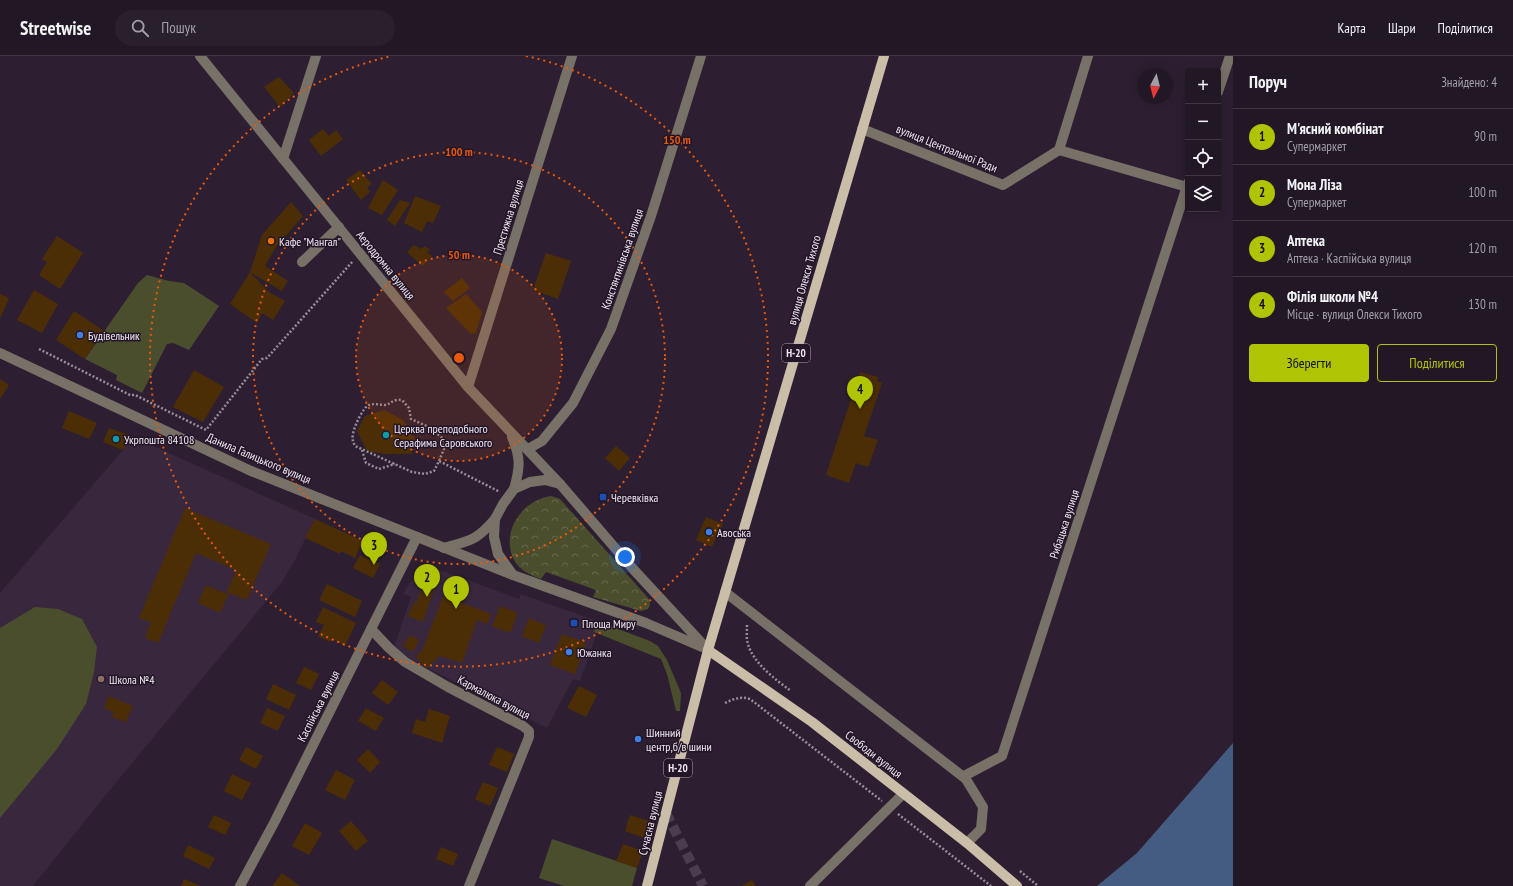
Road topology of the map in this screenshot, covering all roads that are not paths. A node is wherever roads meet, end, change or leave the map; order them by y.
1 (200, 56) edge
2 (316, 56) edge
3 (572, 56) edge
4 (701, 56) edge
5 (884, 56) edge
6 (1088, 56) edge
7 (1230, 56) edge
8 (1221, 83) edge
9 (862, 129) junction
10 (1059, 150) junction
11 (283, 159) junction
12 (1185, 184) edge
13 (1185, 191) edge
14 (339, 227) junction
15 (302, 262) dead end
16 (0, 353) edge
17 (468, 387) junction
18 (511, 433) junction
19 (528, 449) junction
20 (560, 484) junction
21 (511, 493) junction
22 (495, 519) junction
23 (417, 537) junction
24 (444, 548) junction
25 (513, 575) junction
26 (725, 592) junction
27 (371, 630) junction
28 (708, 650) junction
29 (966, 779) junction
30 (904, 794) junction
31 (967, 843) junction
32 (240, 886) edge
33 (469, 886) edge
34 (647, 886) edge
35 (810, 886) edge
36 (1017, 886) edge

1 - 11 street, Аеродромна вулиця
2 - 11 street
3 - 17 street, Престижна вулиця
4 - 19 street, Констянтинівська вулиця
5 - 9 main road, вулиця Олекси Тихого / Н-20
6 - 10 street
7 - 8 street
9 - 10 street, вулиця Центральної Ради
9 - 26 main road, вулиця Олекси Тихого / Н-20
10 - 12 street
11 - 14 street, Аеродромна вулиця
13 - 29 street, Рибацька вулиця
14 - 15 street
14 - 17 street, Аеродромна вулиця
16 - 23 street, Данила Галицького вулиця
17 - 18 street, Аеродромна вулиця
18 - 19 street, Аеродромна вулиця
18 - 21 street
19 - 20 street, Аеродромна вулиця
20 - 21 street
20 - 28 street
21 - 22 street
22 - 24 street
22 - 25 street
23 - 24 street, Данила Галицького вулиця
23 - 27 street, Каспійська вулиця
24 - 25 street, Данила Галицького вулиця
25 - 28 street
26 - 28 main road, вулиця Олекси Тихого / Н-20
26 - 29 street
27 - 32 street, Каспійська вулиця
27 - 33 street, Кармалюка вулиця
28 - 30 main road, Свободи вулиця
28 - 34 main road, Сучасна вулиця / Н-20
29 - 31 street
30 - 31 main road, Свободи вулиця
30 - 35 street
31 - 36 main road, Свободи вулиця

